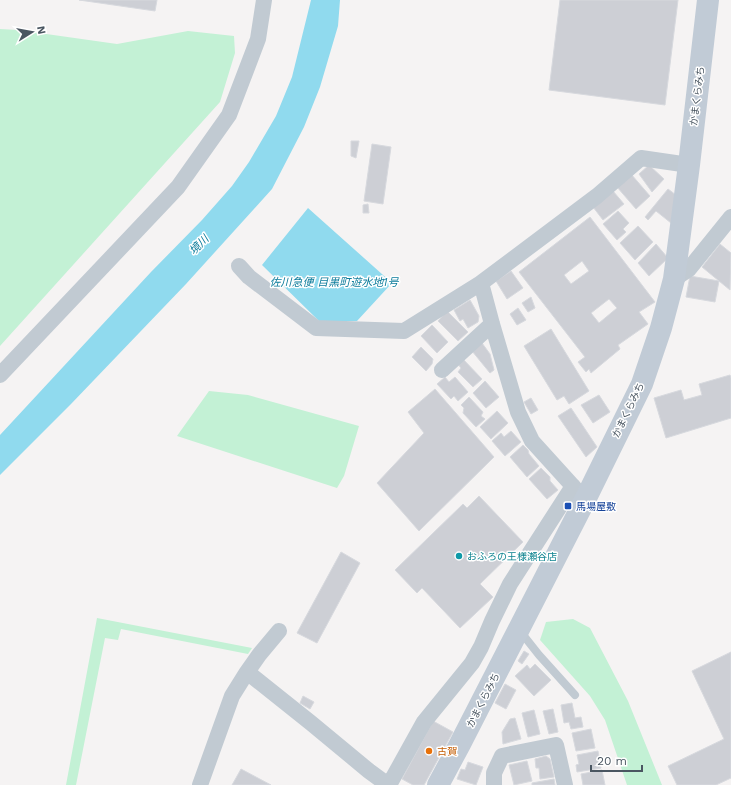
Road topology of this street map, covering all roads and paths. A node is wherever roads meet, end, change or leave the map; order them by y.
1 (264, 0) edge
2 (708, 0) edge
3 (688, 164) junction
4 (731, 217) edge
5 (240, 266) dead end
6 (674, 279) junction
7 (481, 283) junction
8 (492, 324) junction
9 (442, 370) dead end
10 (0, 375) edge
11 (579, 493) junction
12 (519, 629) junction
13 (279, 631) dead end
14 (247, 672) junction
15 (575, 696) dead end
16 (200, 785) edge
17 (388, 785) edge
18 (438, 785) edge
19 (494, 785) edge
20 (565, 785) edge

1 - 10 street
2 - 3 main road, かまくらみち
3 - 6 main road, かまくらみち
3 - 7 street
4 - 6 street
5 - 7 street
6 - 11 main road, かまくらみち
7 - 8 street
8 - 9 street
8 - 11 street
11 - 12 main road, かまくらみち
11 - 17 street
12 - 15 lane
12 - 18 main road, かまくらみち
13 - 14 street
14 - 16 street
14 - 17 street
19 - 20 street

